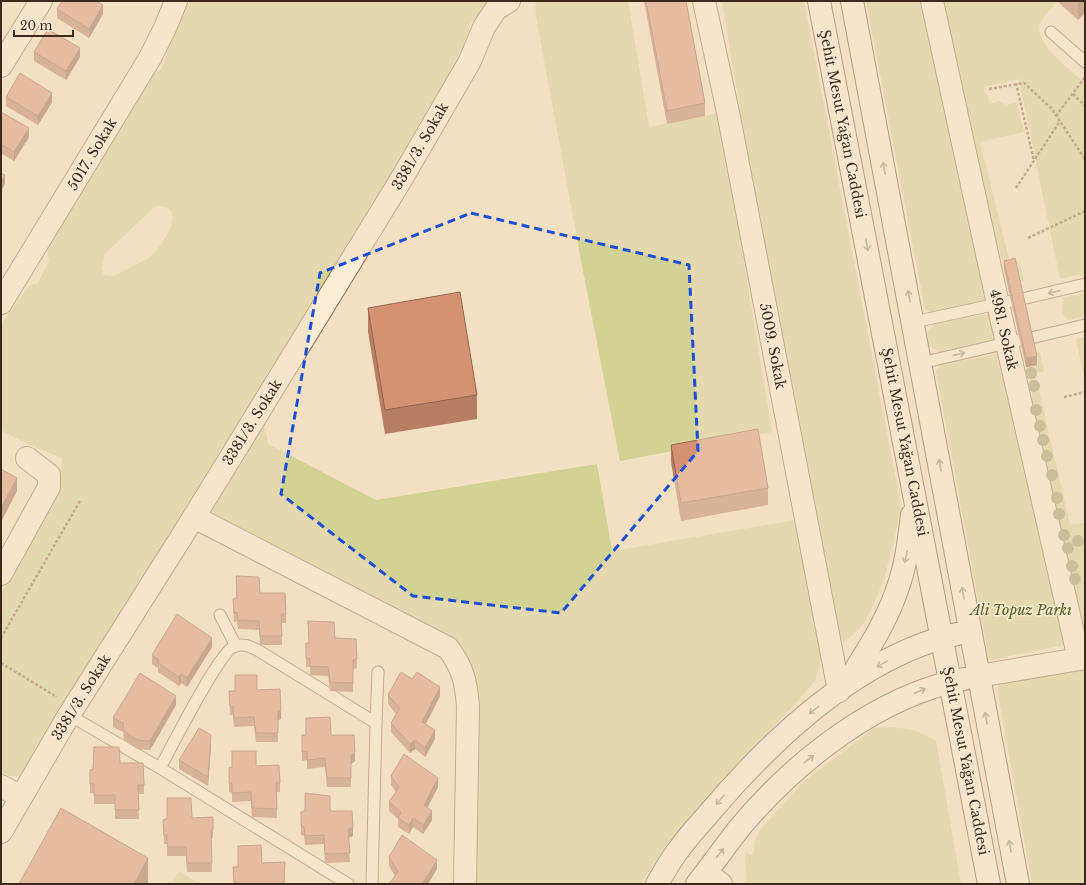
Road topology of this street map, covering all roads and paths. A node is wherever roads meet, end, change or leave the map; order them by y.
1 (41, 1) edge
2 (176, 1) edge
3 (704, 1) edge
4 (819, 1) edge
5 (852, 1) edge
6 (932, 1) edge
7 (503, 5) edge
8 (1051, 32) dead end
9 (1085, 62) edge
10 (1, 66) edge
11 (1085, 77) edge
12 (1016, 83) junction
13 (989, 89) dead end
14 (1073, 94) junction
15 (1085, 106) edge
16 (1056, 116) junction
17 (1060, 121) junction
18 (1085, 159) edge
19 (1034, 161) junction
20 (1016, 188) dead end
21 (1085, 212) edge
22 (1028, 238) dead end
23 (1085, 284) edge
24 (1022, 299) edge
25 (1004, 303) junction
26 (1, 304) edge
27 (914, 322) junction
28 (1085, 325) edge
29 (883, 329) junction
30 (1031, 338) edge
31 (1013, 342) junction
32 (921, 363) junction
33 (891, 369) junction
34 (1085, 392) edge
35 (1064, 397) dead end
36 (27, 458) dead end
37 (914, 490) junction
38 (80, 501) dead end
39 (194, 518) junction
40 (1, 574) edge
41 (220, 615) dead end
42 (970, 631) junction
43 (943, 637) junction
44 (1, 638) edge
45 (236, 646) junction
46 (1082, 658) edge
47 (1, 663) edge
48 (378, 672) dead end
49 (979, 676) junction
50 (951, 681) junction
51 (842, 688) junction
52 (65, 707) junction
53 (376, 723) junction
54 (160, 768) junction
55 (1, 786) edge
56 (21, 797) junction
57 (1, 832) edge
58 (708, 880) edge
59 (348, 884) edge
60 (372, 884) edge
61 (465, 884) edge
62 (657, 884) edge
63 (989, 884) edge
64 (1018, 884) edge

1 - 10 street
2 - 26 street, 5017. Sokak
3 - 51 street, 5009. Sokak
4 -> 29 street, Şehit Mesut Yağan Caddesi
27 -> 5 street, Şehit Mesut Yağan Caddesi
6 - 25 street, 4981. Sokak
7 - 39 street, 3381/3. Sokak
8 - 9 lane
11 - 14 path
12 - 13 path
12 - 16 path
12 - 19 path
14 - 15 path
14 - 16 path
16 - 17 path
17 - 18 path
17 - 19 path
19 - 20 path
21 - 22 path
23 -> 24 lane
25 - 27 lane
25 - 31 street, 4981. Sokak
27 - 29 street
27 - 32 street, Şehit Mesut Yağan Caddesi
28 - 30 lane
29 - 33 street, Şehit Mesut Yağan Caddesi
32 -> 31 lane
31 - 46 street, 4981. Sokak
32 - 33 street
42 -> 32 street, Şehit Mesut Yağan Caddesi
33 - 37 street, Şehit Mesut Yağan Caddesi
34 - 35 path
36 - 40 street
37 - 43 street, Şehit Mesut Yağan Caddesi
37 -> 51 street
38 - 44 path
39 - 52 street, 3381/3. Sokak
39 - 61 street
41 - 45 lane
42 - 43 street
42 - 49 street, Şehit Mesut Yağan Caddesi
43 - 50 street, Şehit Mesut Yağan Caddesi
43 -> 51 street
45 - 53 lane
45 - 54 lane
46 - 49 street
47 - 52 path
48 - 53 lane
49 - 50 street
64 -> 49 street, Şehit Mesut Yağan Caddesi
58 -> 50 street
50 - 63 street, Şehit Mesut Yağan Caddesi
51 -> 62 street
52 - 54 lane
52 - 56 street, 3381/3. Sokak
53 - 60 lane
54 - 59 lane
55 - 56 street
56 - 57 street, 3381/3. Sokak

